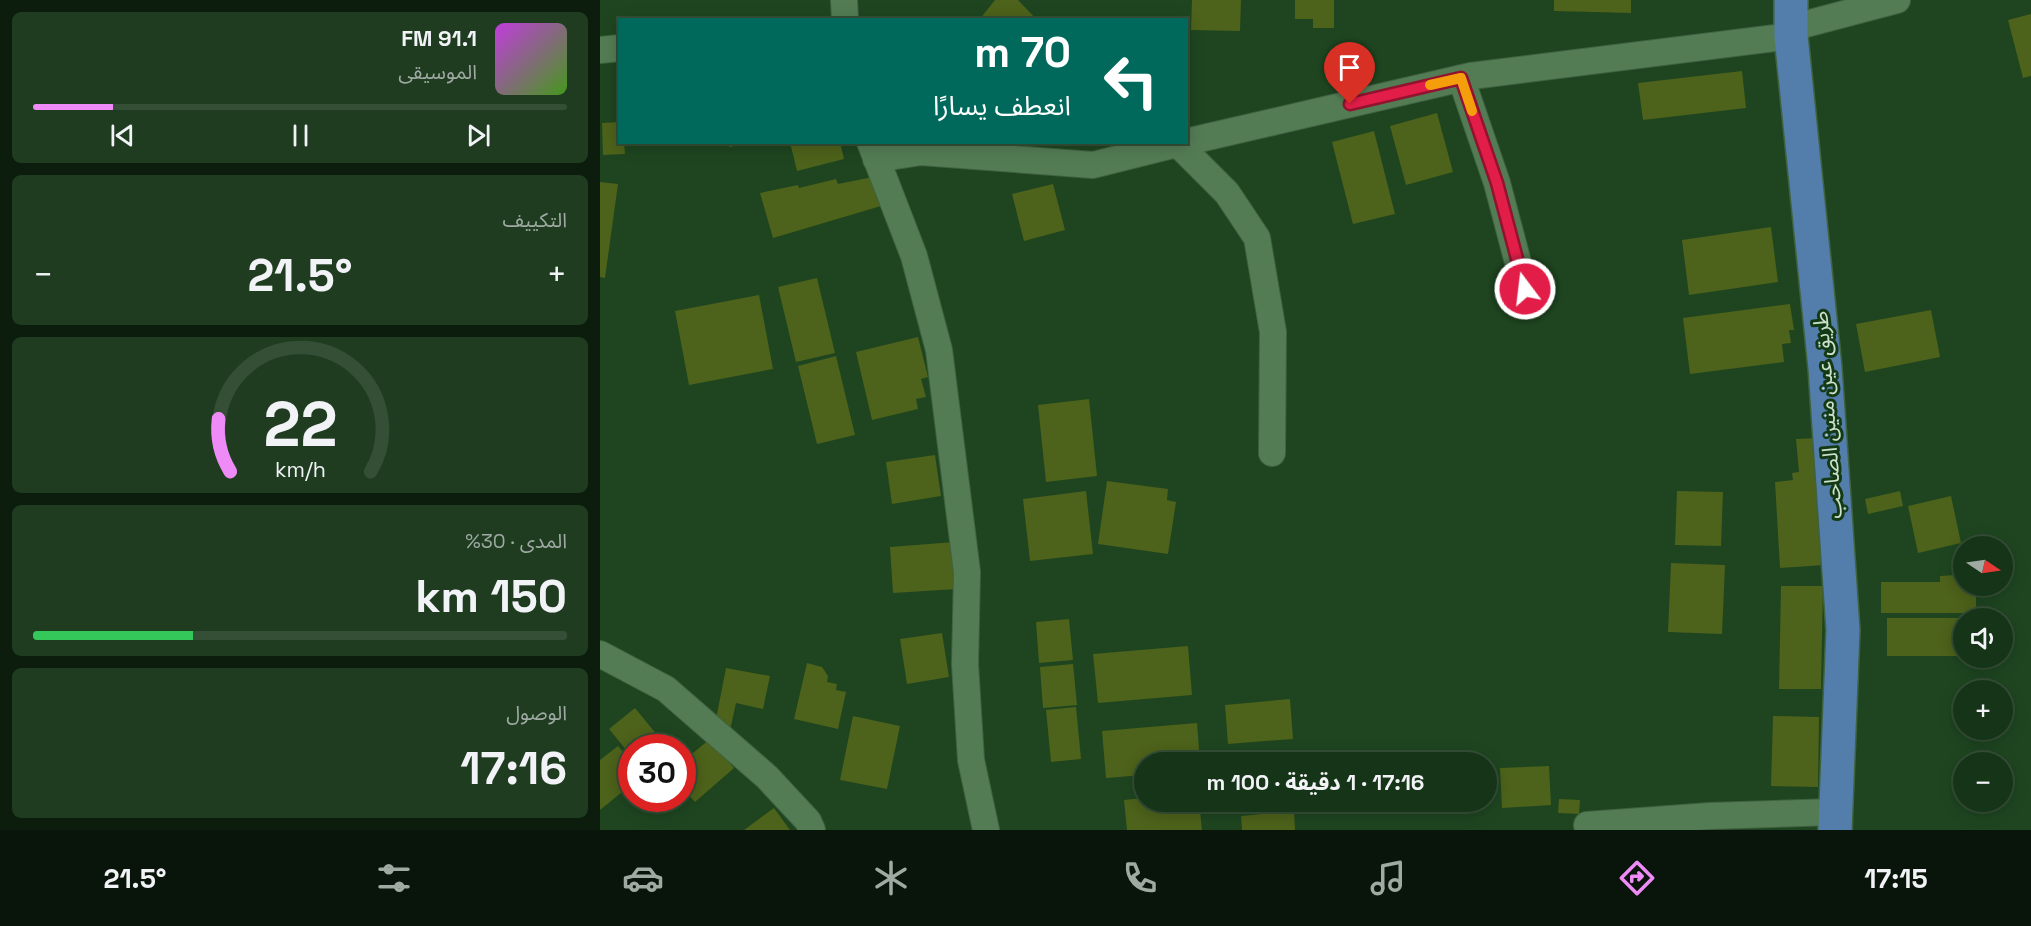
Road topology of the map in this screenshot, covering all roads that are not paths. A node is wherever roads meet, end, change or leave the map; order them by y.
1 (844, 0) edge
2 (1897, 0) edge
3 (845, 18) edge
4 (1791, 21) edge
5 (618, 48) edge
6 (600, 50) edge
7 (1461, 78) junction
8 (1188, 142) edge
9 (1179, 144) edge
10 (1184, 144) edge
11 (873, 151) edge
12 (1525, 289) dead end
13 (1272, 453) dead end
14 (600, 654) edge
15 (1835, 821) edge
16 (1587, 825) dead end
17 (812, 830) edge
18 (987, 830) edge

1 - 3 street
2 - 4 street
4 - 7 street
4 - 15 main road, طريق عين منين الصاحب
5 - 6 street
7 - 8 street
7 - 12 street
9 - 11 street
10 - 13 street
11 - 18 street
14 - 17 street
15 - 16 street

